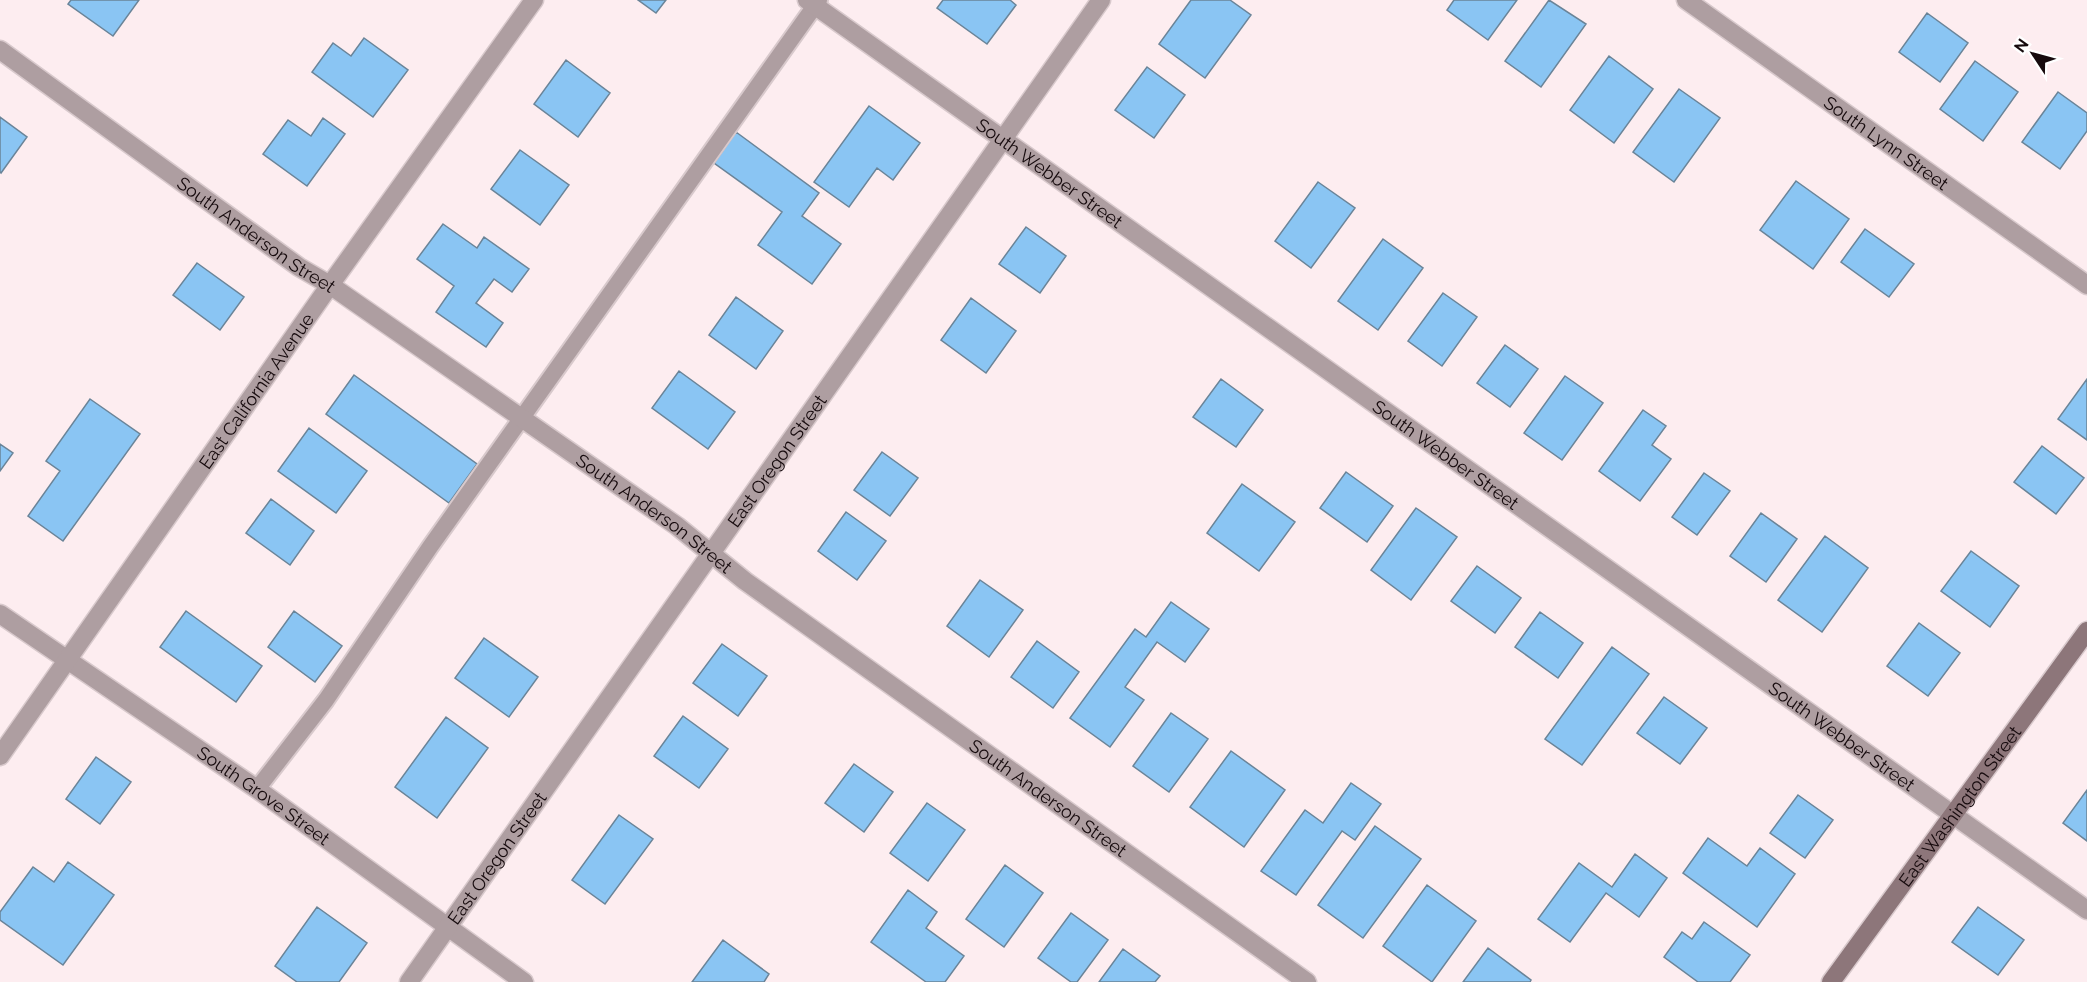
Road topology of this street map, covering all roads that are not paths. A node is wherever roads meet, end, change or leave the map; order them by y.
1 (534, 0) edge
2 (1101, 0) edge
3 (1686, 0) edge
4 (814, 2) edge
5 (0, 50) edge
6 (1002, 139) junction
7 (330, 285) junction
8 (2087, 285) edge
9 (524, 417) junction
10 (711, 553) junction
11 (0, 614) edge
12 (2087, 631) edge
13 (67, 660) junction
14 (0, 756) edge
15 (257, 789) junction
16 (1953, 815) junction
17 (2087, 910) edge
18 (448, 928) junction
19 (409, 982) edge
20 (524, 982) edge
21 (1307, 982) edge
22 (1831, 982) edge

1 - 7 street, East California Avenue
2 - 6 street, East Oregon Street
3 - 8 street, South Lynn Street
4 - 6 street, South Webber Street
4 - 9 lane
5 - 7 street, South Anderson Street
6 - 10 street, East Oregon Street
6 - 16 street, South Webber Street
7 - 9 street, South Anderson Street
7 - 13 street, East California Avenue
9 - 10 street, South Anderson Street
9 - 15 lane
10 - 18 street, East Oregon Street
10 - 21 street, South Anderson Street
11 - 13 street, South Grove Street
12 - 16 main road, East Washington Street
13 - 14 street, East California Avenue
13 - 15 street, South Grove Street
15 - 18 street, South Grove Street
16 - 17 street, South Webber Street
16 - 22 main road, East Washington Street
18 - 19 street, East Oregon Street
18 - 20 street, South Grove Street

